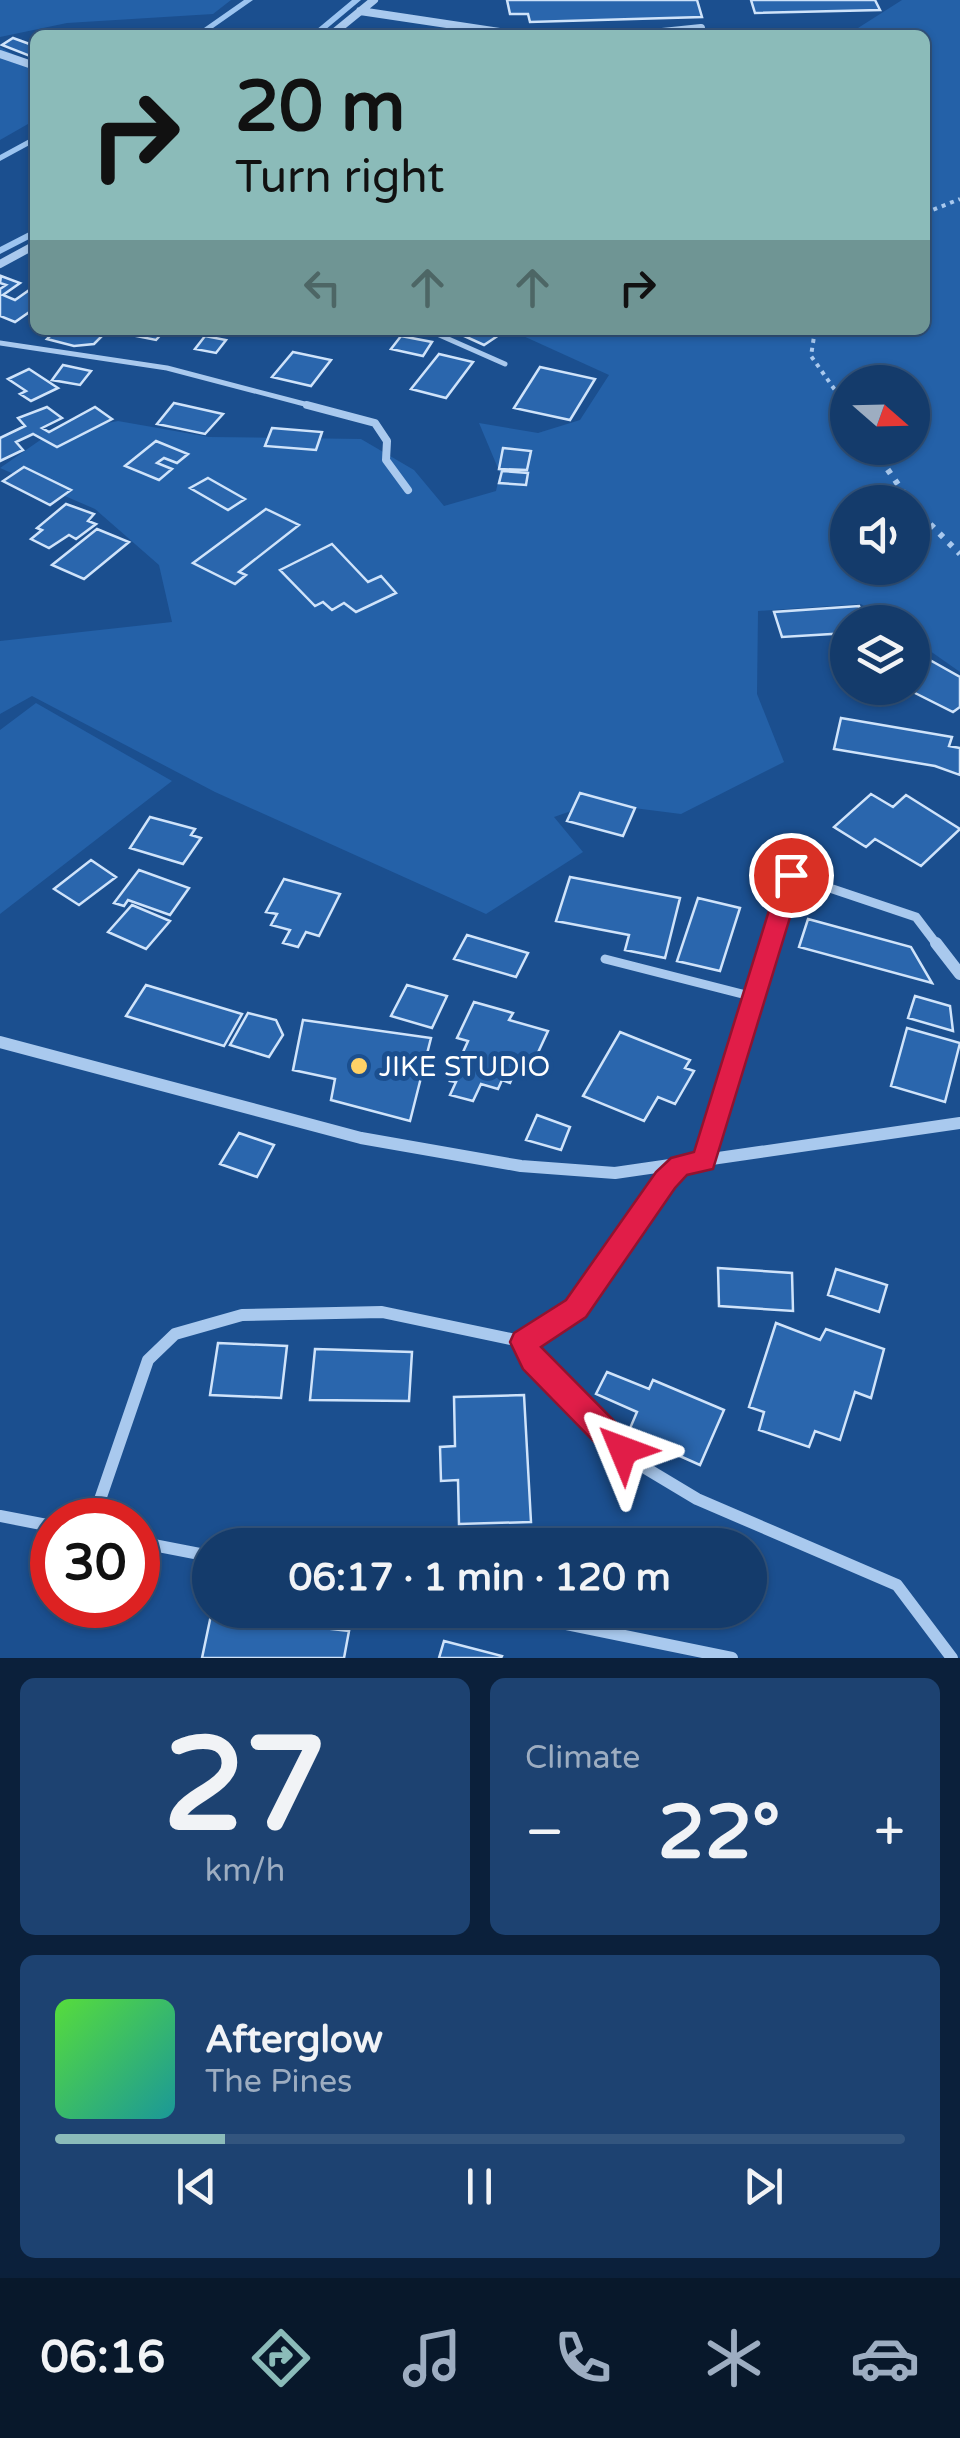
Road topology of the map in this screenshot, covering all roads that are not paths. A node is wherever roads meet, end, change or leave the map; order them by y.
1 (374, 0) edge
2 (360, 11) junction
3 (701, 28) dead end
4 (337, 30) edge
5 (487, 30) edge
6 (682, 30) edge
7 (0, 54) edge
8 (30, 64) edge
9 (30, 248) edge
10 (0, 264) edge
11 (439, 335) edge
12 (0, 342) edge
13 (505, 364) dead end
14 (408, 490) dead end
15 (605, 958) dead end
16 (960, 974) edge
17 (754, 997) junction
18 (0, 1042) edge
19 (960, 1123) edge
20 (704, 1162) junction
21 (680, 1166) junction
22 (524, 1342) junction
23 (101, 1498) edge
24 (0, 1516) edge
25 (30, 1522) edge
26 (160, 1546) edge
27 (192, 1552) edge
28 (585, 1628) edge
29 (732, 1658) edge
30 (952, 1658) edge

1 - 2 street
2 - 4 street
2 - 5 street
3 - 6 street
7 - 8 street
9 - 10 street
11 - 13 lane
12 - 14 lane
15 - 17 lane
16 - 17 street
17 - 20 street
18 - 21 street
19 - 20 street
20 - 21 street
21 - 22 street
22 - 23 street
22 - 30 street
24 - 25 street
26 - 27 street
28 - 29 street

